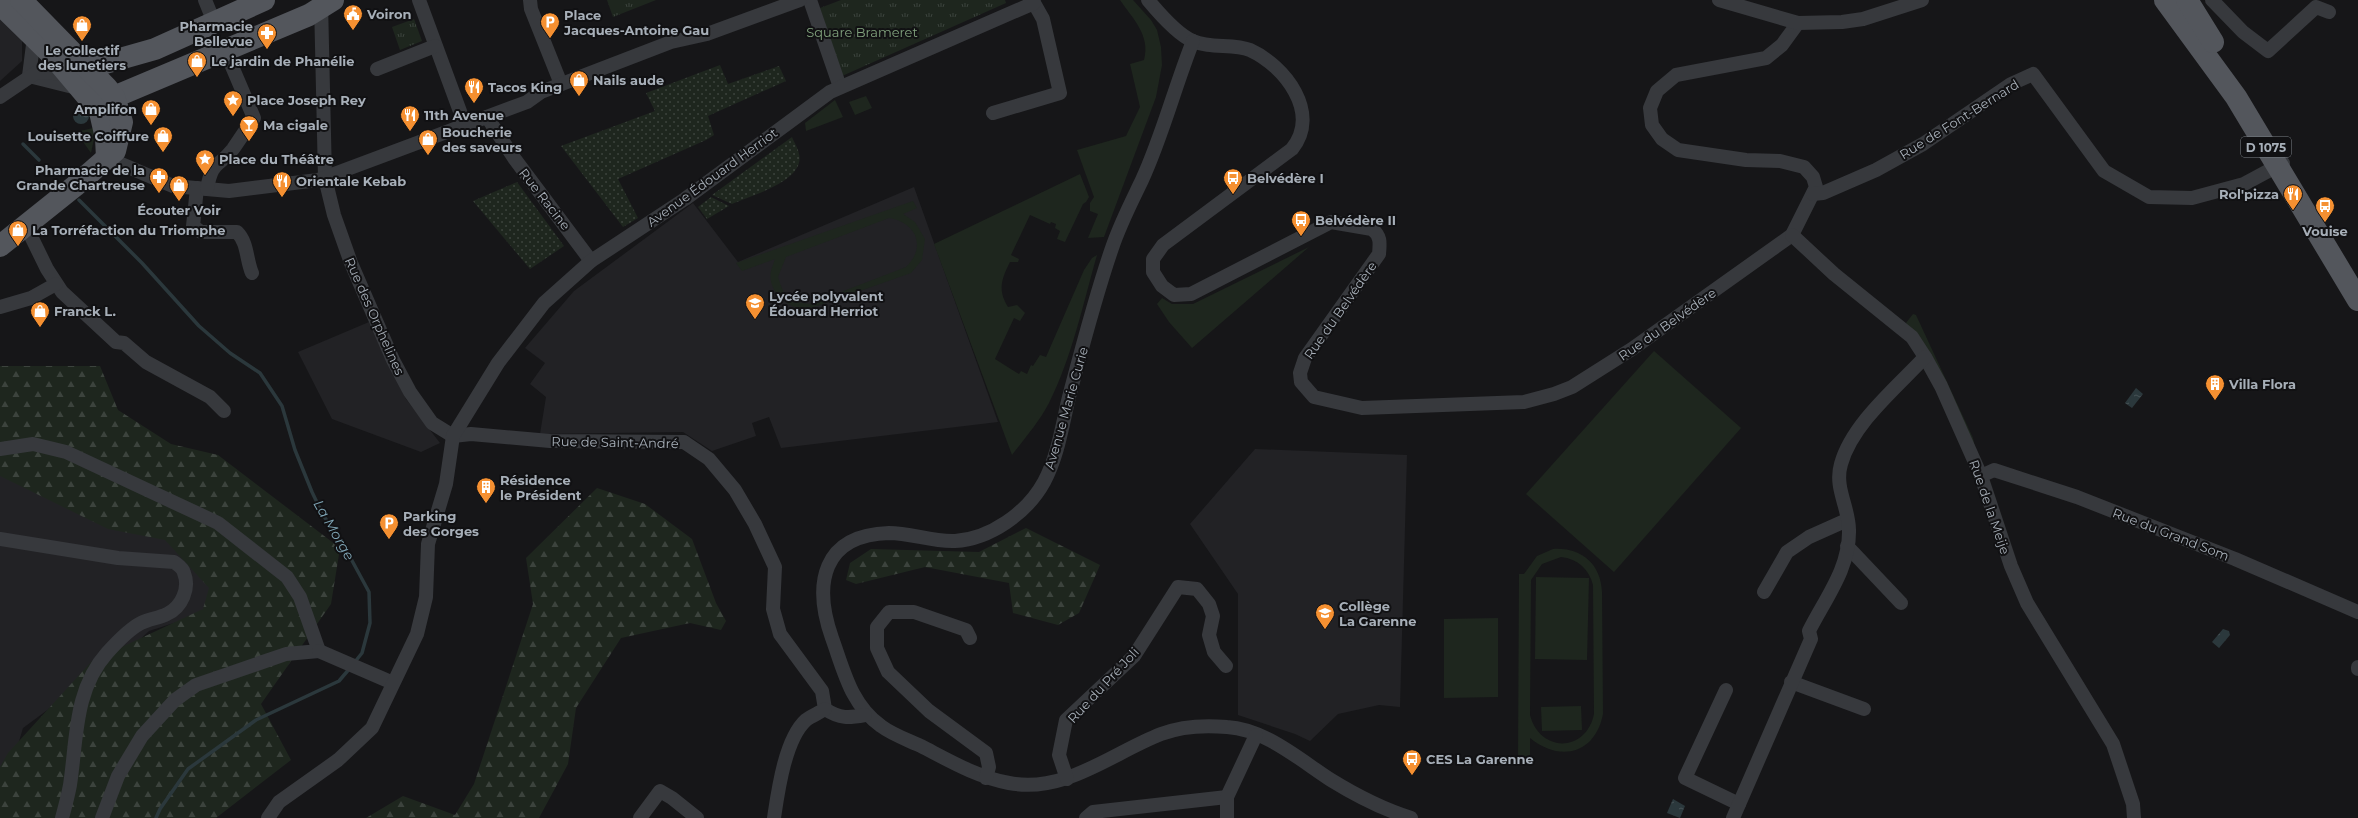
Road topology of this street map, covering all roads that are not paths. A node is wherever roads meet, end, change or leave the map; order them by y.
1 (21, 0) edge
2 (205, 0) edge
3 (264, 0) edge
4 (419, 0) edge
5 (800, 0) edge
6 (810, 0) edge
7 (1148, 0) edge
8 (1719, 0) edge
9 (1922, 0) edge
10 (2165, 0) edge
11 (2186, 0) edge
12 (2212, 0) edge
13 (1033, 1) edge
14 (325, 2) edge
15 (0, 4) edge
16 (530, 5) edge
17 (2329, 12) dead end
18 (214, 22) junction
19 (1798, 23) junction
20 (34, 37) junction
21 (1193, 42) junction
22 (435, 46) junction
23 (225, 50) junction
24 (377, 69) dead end
25 (29, 76) junction
26 (561, 84) junction
27 (97, 86) junction
28 (840, 87) junction
29 (0, 97) edge
30 (994, 113) dead end
31 (487, 117) junction
32 (464, 125) junction
33 (107, 158) junction
34 (2282, 164) junction
35 (325, 178) junction
36 (202, 189) junction
37 (1813, 194) junction
38 (26, 226) junction
39 (1792, 235) junction
40 (0, 246) edge
41 (591, 261) junction
42 (252, 273) dead end
43 (2358, 279) edge
44 (56, 284) junction
45 (2358, 300) edge
46 (0, 307) edge
47 (1925, 357) junction
48 (224, 411) dead end
49 (453, 436) junction
50 (0, 449) edge
51 (1981, 476) junction
52 (1847, 520) junction
53 (0, 539) edge
54 (1847, 546) junction
55 (1764, 592) dead end
56 (1901, 603) dead end
57 (2358, 612) edge
58 (970, 638) dead end
59 (324, 653) junction
60 (1226, 666) dead end
61 (393, 682) junction
62 (1791, 682) junction
63 (1726, 690) dead end
64 (825, 709) junction
65 (1864, 709) dead end
66 (865, 714) junction
67 (1256, 735) junction
68 (986, 778) junction
69 (1067, 779) junction
70 (1227, 797) junction
71 (1738, 804) junction
72 (62, 818) edge
73 (102, 818) edge
74 (268, 818) edge
75 (640, 818) edge
76 (697, 818) edge
77 (774, 818) edge
78 (1086, 818) edge
79 (1227, 818) edge
80 (1411, 818) edge
81 (1733, 818) edge
82 (2134, 818) edge

1 - 27 main road
2 - 18 street
3 - 18 main road
4 - 22 street
5 - 26 street
6 - 28 street
7 - 21 street, Rue du Belvédère
8 - 19 street
9 - 19 street
10 - 34 main road, D 1075
11 - 34 main road, D 1075
12 - 17 street
13 - 28 street, Avenue Édouard Herriot
13 - 30 street
14 - 23 main road
14 - 35 street, Rue des Orphelines
15 - 20 main road
16 - 26 street
18 - 27 main road
19 - 37 street
20 - 25 street
20 - 27 main road
21 - 39 street, Rue du Belvédère
21 - 66 street, Avenue Marie Curie
22 - 24 street
22 - 32 street
23 - 27 main road
23 - 36 street
25 - 27 street
25 - 27 street
25 - 29 street
26 - 31 street
27 - 33 main road
28 - 41 street, Avenue Édouard Herriot
31 - 32 street
31 - 41 street, Rue Racine
32 - 35 street
33 - 36 street
33 - 38 main road
34 - 37 street, Rue de Font-Bernard
34 - 43 main road, D 1075
34 - 45 main road, D 1075
35 - 36 street
35 - 49 street, Rue des Orphelines
36 - 42 street
37 - 39 street
38 - 40 main road
38 - 44 street
39 - 47 street, Rue de la Meije
41 - 49 street, Avenue Édouard Herriot
44 - 46 street
44 - 48 street
47 - 51 street, Rue de la Meije
47 - 52 street
49 - 61 street
49 - 64 street, Rue de Saint-André
50 - 59 street
51 - 57 street, Rue du Grand Som
51 - 82 street, Rue de la Meije
52 - 54 street
52 - 55 street
53 - 72 street
54 - 56 street
54 - 62 street
58 - 68 street
59 - 61 street
59 - 73 street
60 - 69 street, Rue du Pré Joli
61 - 74 street
62 - 65 street
62 - 71 street
63 - 71 street
64 - 66 street
64 - 77 street
66 - 68 street, Avenue Marie Curie
67 - 69 street, Avenue Marie Curie
67 - 70 street
67 - 80 street, Avenue Marie Curie
68 - 69 street, Avenue Marie Curie
70 - 78 street
70 - 79 street
71 - 81 street
75 - 76 street

